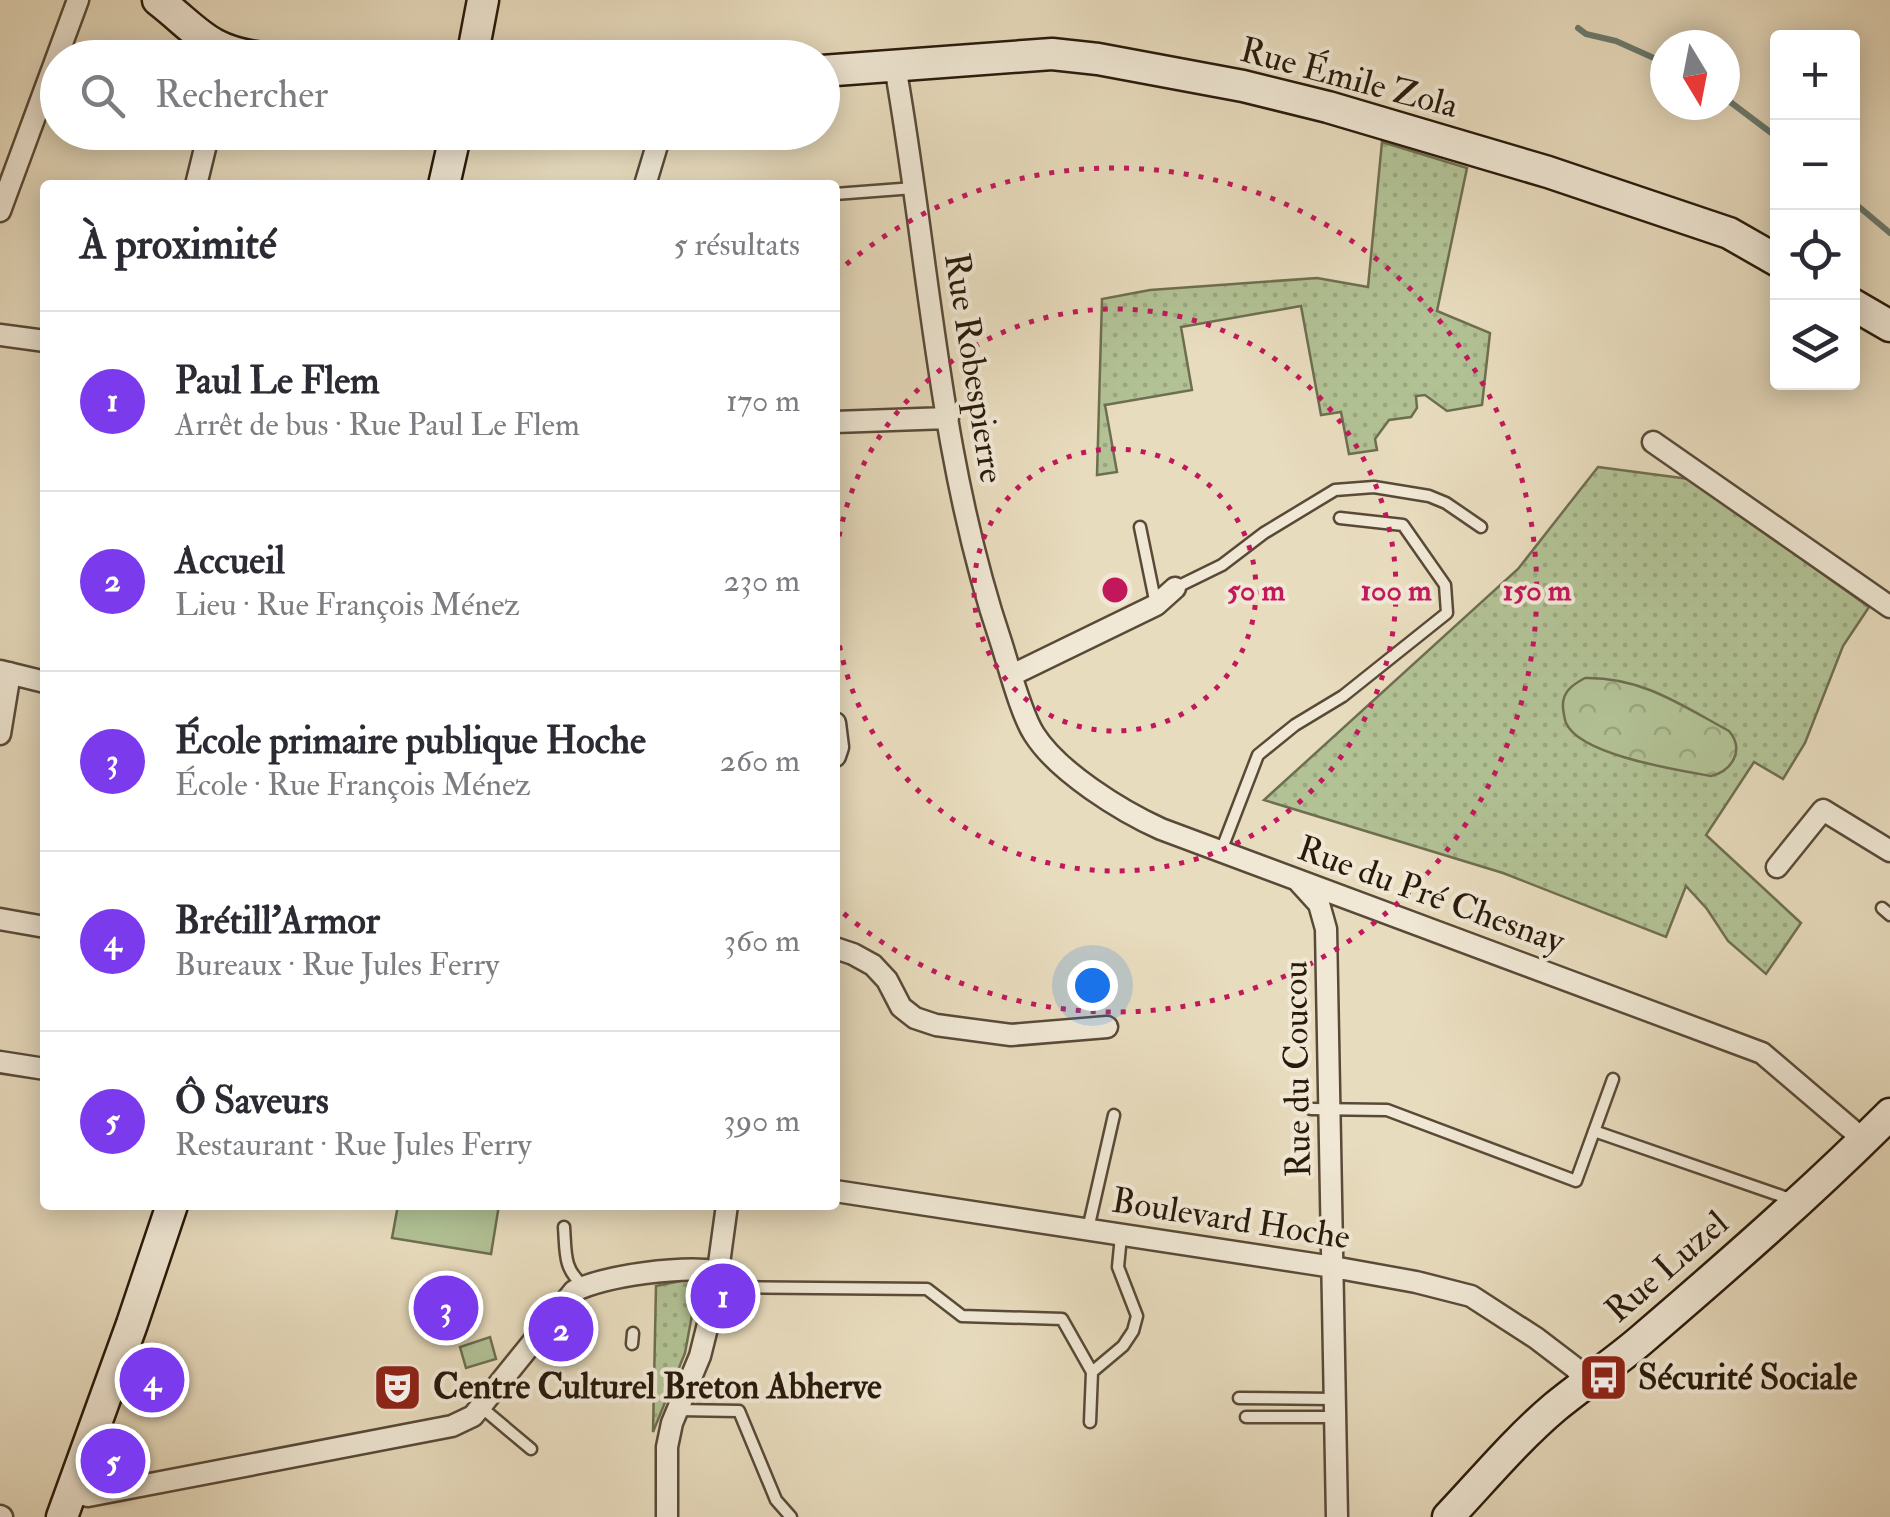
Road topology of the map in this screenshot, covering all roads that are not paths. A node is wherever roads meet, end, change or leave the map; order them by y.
1 (78, 0) edge
2 (158, 0) edge
3 (482, 0) edge
4 (63, 40) edge
5 (205, 40) edge
6 (475, 40) edge
7 (895, 66) junction
8 (840, 70) edge
9 (40, 103) edge
10 (205, 150) edge
11 (452, 150) edge
12 (655, 150) edge
13 (197, 180) edge
14 (445, 180) edge
15 (646, 180) edge
16 (914, 188) junction
17 (840, 194) edge
18 (0, 211) edge
19 (1770, 256) edge
20 (1860, 309) edge
21 (1890, 326) edge
22 (0, 335) edge
23 (40, 340) edge
24 (948, 418) junction
25 (840, 422) edge
26 (1653, 442) dead end
27 (1340, 518) dead end
28 (1140, 527) dead end
29 (1481, 527) dead end
30 (1175, 588) joint
31 (1156, 604) junction
32 (1890, 608) edge
33 (5, 672) edge
34 (1012, 675) junction
35 (40, 681) edge
36 (0, 734) edge
37 (1890, 850) edge
38 (1221, 851) junction
39 (1777, 867) dead end
40 (1297, 880) junction
41 (0, 919) edge
42 (40, 926) edge
43 (840, 950) edge
44 (1107, 1027) dead end
45 (0, 1062) edge
46 (40, 1067) edge
47 (1613, 1079) dead end
48 (1320, 1109) junction
49 (1890, 1114) edge
50 (1114, 1115) dead end
51 (1594, 1131) junction
52 (1864, 1140) junction
53 (840, 1191) edge
54 (1799, 1202) junction
55 (170, 1210) edge
56 (726, 1210) edge
57 (564, 1227) dead end
58 (1088, 1230) junction
59 (1122, 1234) junction
60 (1333, 1267) junction
61 (716, 1279) junction
62 (584, 1286) junction
63 (1092, 1372) junction
64 (1588, 1383) junction
65 (1239, 1398) dead end
66 (481, 1406) junction
67 (1335, 1408) junction
68 (678, 1410) junction
69 (1246, 1417) dead end
70 (1090, 1422) dead end
71 (530, 1449) dead end
72 (66, 1505) edge
73 (667, 1517) edge
74 (791, 1517) edge
75 (1337, 1517) edge
76 (1448, 1517) edge

1 - 4 street
2 - 5 street
3 - 6 street
7 - 8 street, Rue Émile Zola
7 - 16 street, Rue Robespierre
7 - 19 street, Rue Émile Zola
9 - 18 street
10 - 13 street
11 - 14 street
12 - 15 street
16 - 17 lane
16 - 24 street, Rue Robespierre
20 - 21 street
22 - 23 street
24 - 25 street
24 - 34 street, Rue Robespierre
26 - 32 street
27 - 38 lane
28 - 31 lane
29 - 30 lane
30 - 31 street
31 - 34 street
33 - 35 street
33 - 36 street
34 - 38 street, Rue du Pré Chesnay
37 - 39 street
38 - 40 street, Rue du Pré Chesnay
40 - 48 street, Rue du Coucou
40 - 52 street, Rue du Pré Chesnay
41 - 42 street
43 - 44 street
45 - 46 street
47 - 51 lane
48 - 51 lane
48 - 60 street, Rue du Coucou
49 - 52 street, Rue Luzel
50 - 58 lane
51 - 54 lane
52 - 54 street, Rue Luzel
53 - 58 street, Boulevard Hoche
54 - 64 street, Rue Luzel
55 - 72 street
56 - 61 street
57 - 62 lane
58 - 59 street, Boulevard Hoche
59 - 60 street, Boulevard Hoche
59 - 63 lane
60 - 64 street, Boulevard Hoche
60 - 67 street, Rue du Coucou
61 - 62 street
61 - 63 lane
61 - 68 street
62 - 66 street
63 - 70 lane
64 - 76 street, Rue Luzel
65 - 67 lane
66 - 71 lane
66 - 72 street
67 - 69 lane
67 - 75 street, Rue du Coucou
68 - 73 street
68 - 74 lane

